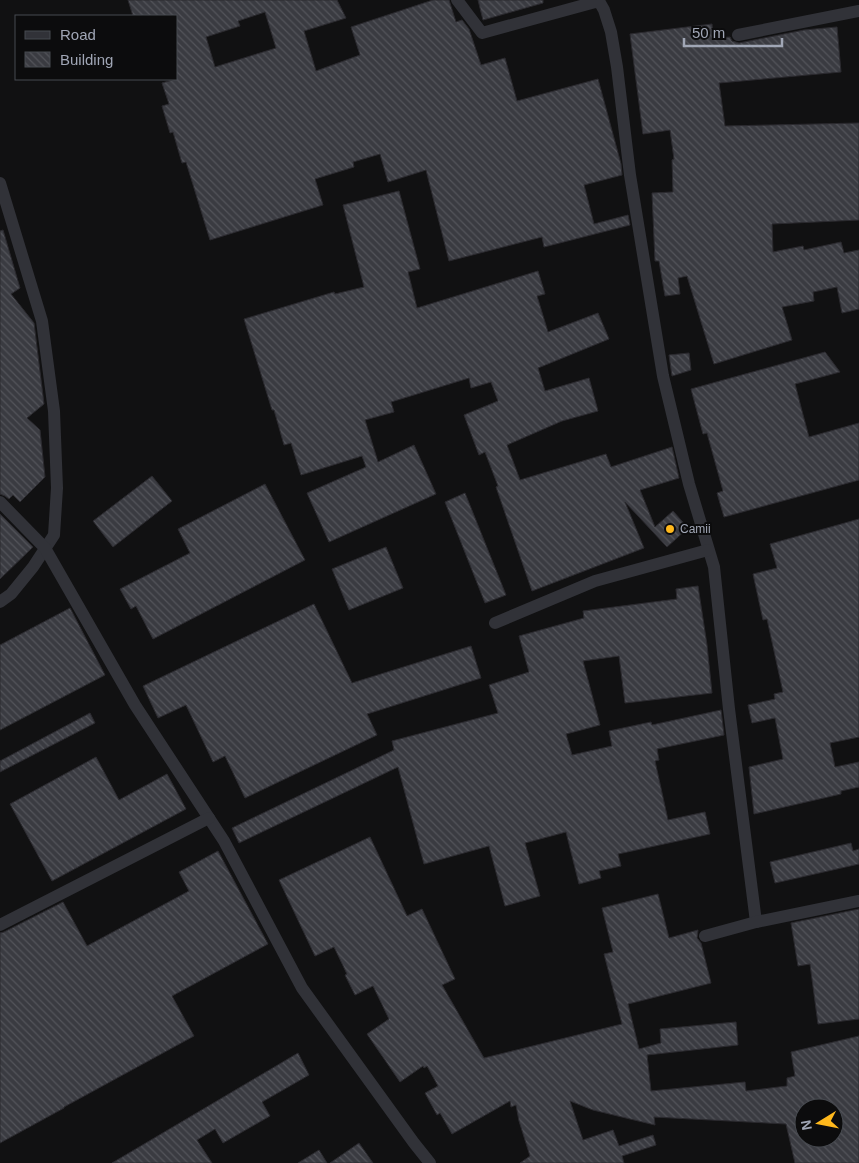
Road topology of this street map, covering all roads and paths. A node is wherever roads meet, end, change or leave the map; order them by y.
1 (457, 0) edge
2 (859, 11) edge
3 (738, 35) dead end
4 (0, 183) edge
5 (0, 502) edge
6 (46, 548) junction
7 (708, 550) junction
8 (0, 602) edge
9 (495, 623) dead end
10 (209, 818) junction
11 (859, 901) edge
12 (756, 922) junction
13 (0, 925) edge
14 (705, 936) dead end
15 (430, 1163) edge

1 - 7 street
2 - 3 street
4 - 6 street
5 - 6 street
6 - 8 street
6 - 10 street
7 - 9 street
7 - 12 street
10 - 13 street
10 - 15 street
11 - 12 street
12 - 14 street

